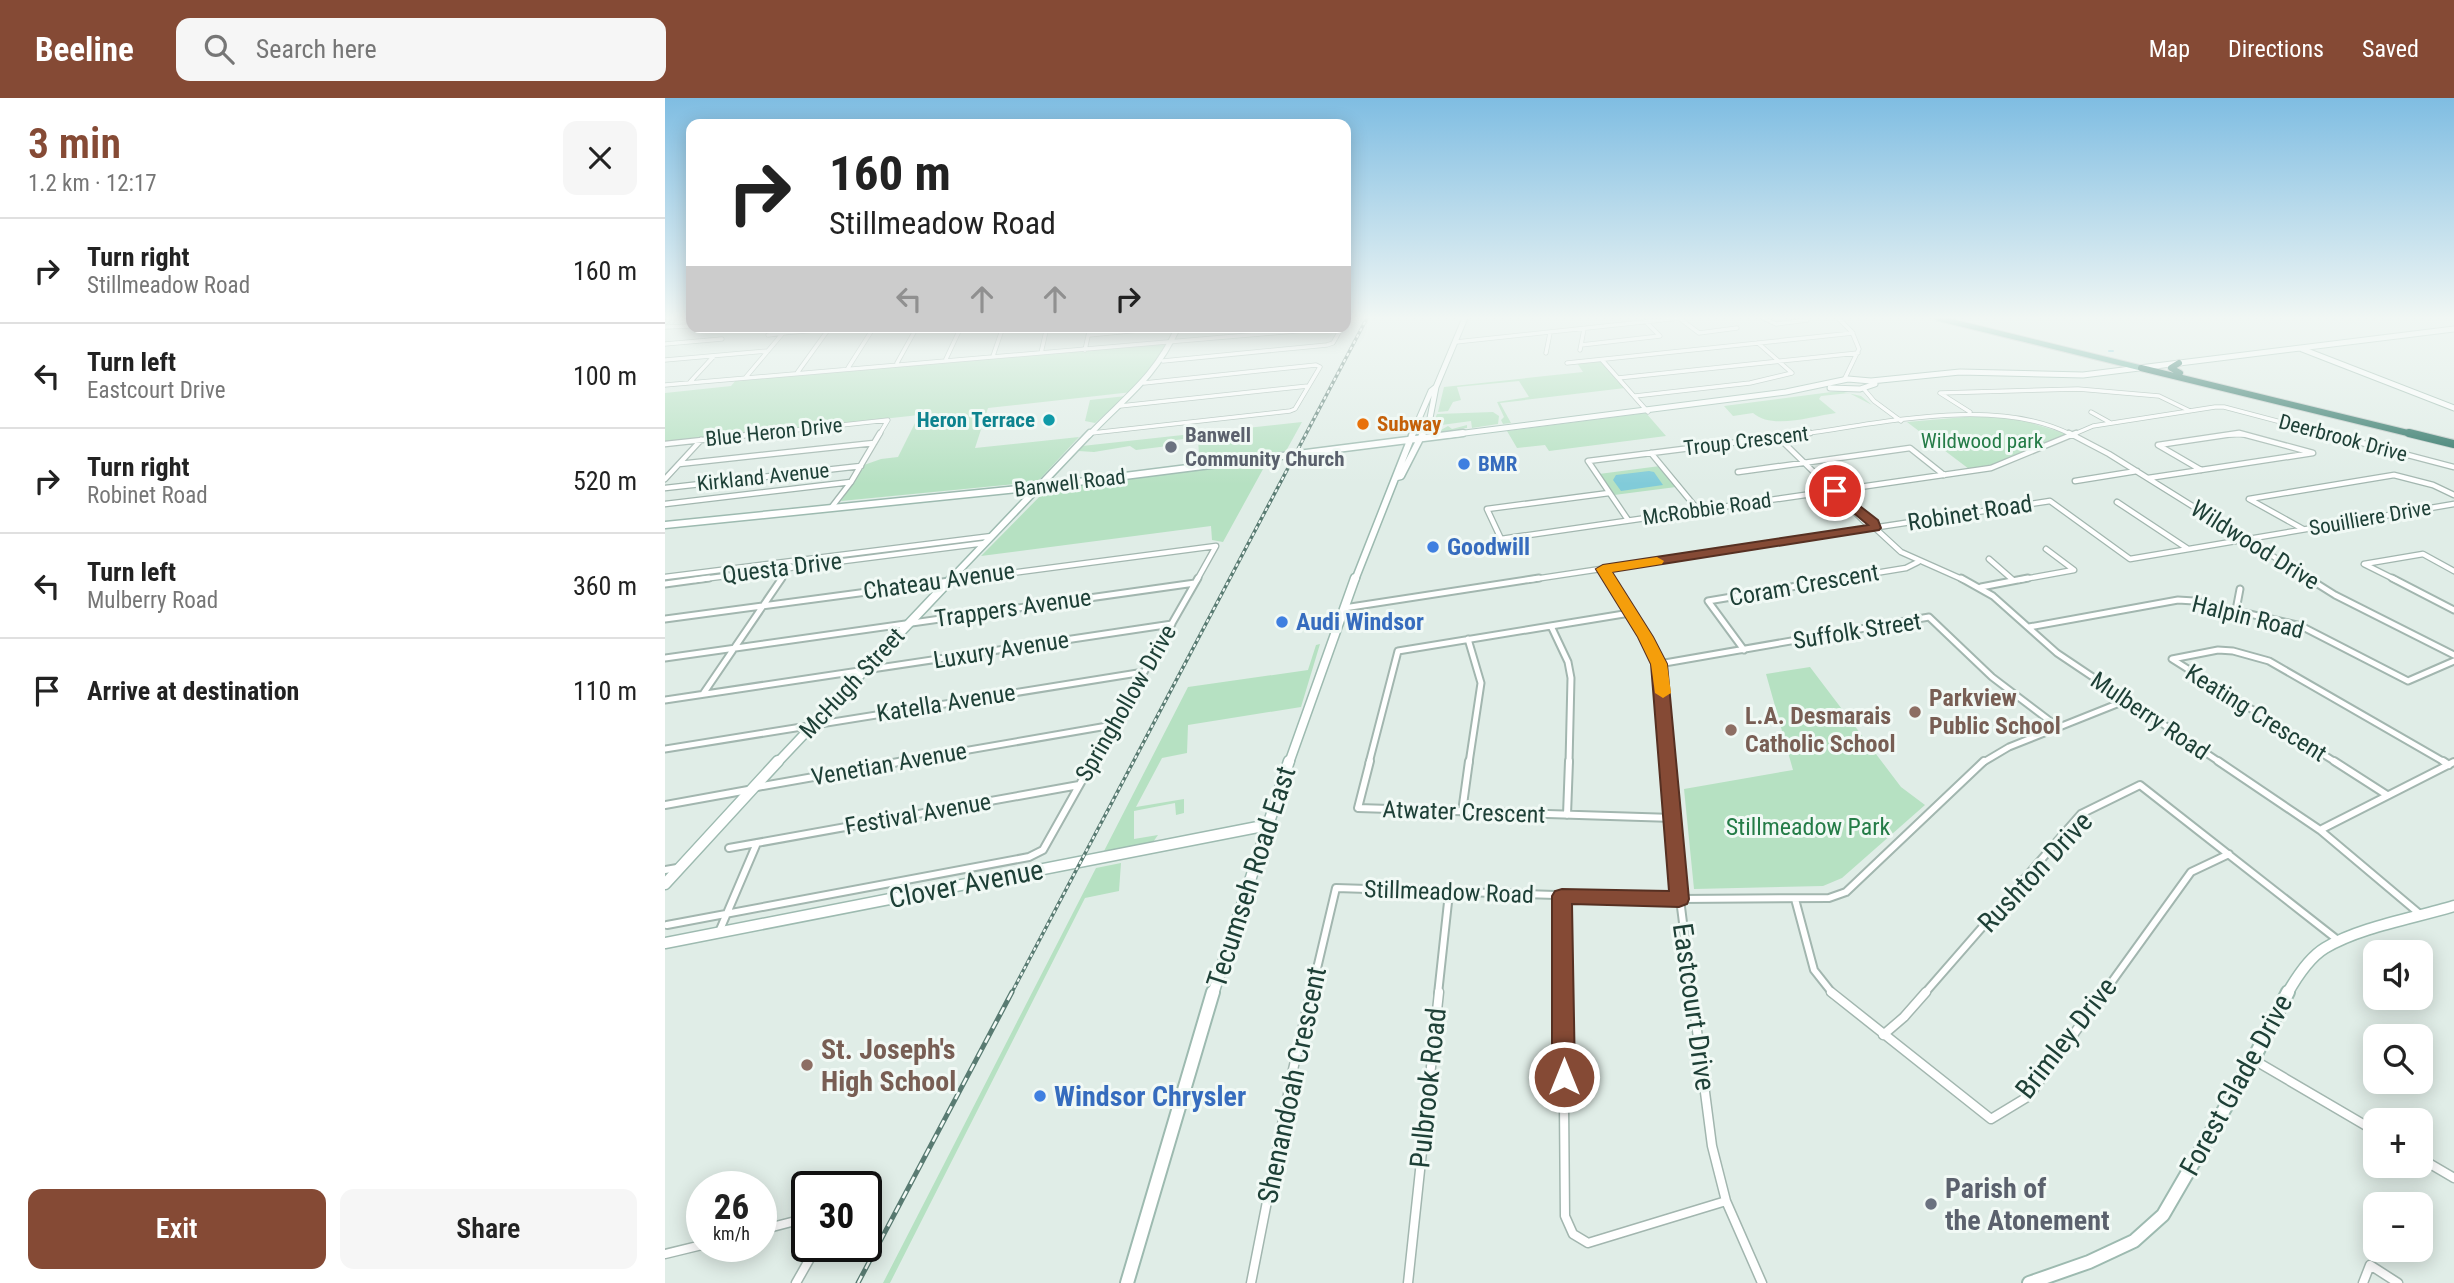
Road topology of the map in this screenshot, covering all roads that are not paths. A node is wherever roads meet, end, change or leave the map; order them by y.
1 (698, 373) edge
2 (748, 373) edge
3 (793, 373) edge
4 (1152, 373) edge
5 (1237, 373) edge
6 (1316, 373) edge
7 (1442, 373) edge
8 (1614, 373) edge
9 (1660, 373) edge
10 (1792, 373) edge
11 (1845, 373) edge
12 (1850, 373) edge
13 (1959, 373) edge
14 (1964, 373) edge
15 (1985, 373) edge
16 (2097, 373) edge
17 (2163, 373) edge
18 (2181, 373) edge
19 (2364, 373) edge
20 (745, 377) junction
21 (1618, 378) junction
22 (1843, 380) junction
23 (1859, 380) junction
24 (690, 382) junction
25 (1144, 383) junction
26 (665, 385) edge
27 (1308, 386) junction
28 (1436, 387) junction
29 (1865, 388) junction
30 (1849, 389) junction
31 (1635, 396) junction
32 (1874, 401) junction
33 (1954, 403) junction
34 (1120, 406) junction
35 (2454, 408) edge
36 (1647, 410) junction
37 (2190, 411) junction
38 (2091, 412) dead end
39 (1966, 413) junction
40 (1974, 414) junction
41 (883, 420) joint
42 (1901, 421) junction
43 (2109, 422) junction
44 (2059, 429) joint
45 (1090, 433) junction
46 (2072, 436) junction
47 (1778, 437) junction
48 (1420, 438) junction
49 (1408, 439) junction
50 (701, 440) junction
51 (2454, 442) edge
52 (874, 443) junction
53 (665, 444) edge
54 (1651, 453) junction
55 (1805, 462) junction
56 (679, 464) junction
57 (861, 466) junction
58 (2454, 467) edge
59 (2201, 470) junction
60 (2137, 471) junction
61 (1738, 472) dead end
62 (1944, 475) junction
63 (1397, 477) junction
64 (2148, 478) junction
65 (665, 479) edge
66 (2075, 481) dead end
67 (851, 482) junction
68 (1040, 485) junction
69 (665, 488) edge
70 (1835, 491) junction
71 (1609, 493) junction
72 (2454, 495) edge
73 (2117, 502) dead end
74 (665, 504) edge
75 (2454, 504) edge
76 (833, 506) junction
77 (1698, 510) junction
78 (1628, 520) junction
79 (665, 523) edge
80 (1875, 528) junction
81 (2303, 529) junction
82 (992, 536) junction
83 (2245, 539) junction
84 (985, 543) junction
85 (1213, 545) joint
86 (892, 548) junction
87 (2046, 549) dead end
88 (2188, 549) junction
89 (889, 554) junction
90 (1989, 559) dead end
91 (794, 560) junction
92 (1918, 562) junction
93 (789, 568) junction
94 (1603, 569) junction
95 (2454, 571) edge
96 (680, 575) junction
97 (665, 577) edge
98 (950, 580) junction
99 (2013, 580) junction
100 (674, 582) junction
101 (665, 583) edge
102 (1196, 583) junction
103 (1980, 587) junction
104 (2240, 589) dead end
105 (764, 605) junction
106 (1344, 608) junction
107 (2236, 610) junction
108 (2454, 610) edge
109 (1630, 613) junction
110 (665, 619) edge
111 (908, 624) junction
112 (1172, 624) junction
113 (1551, 626) junction
114 (2028, 627) junction
115 (1468, 639) junction
116 (734, 648) junction
117 (1744, 650) junction
118 (665, 658) edge
119 (2454, 658) edge
120 (1659, 664) junction
121 (864, 670) junction
122 (1144, 672) junction
123 (703, 694) junction
124 (665, 700) edge
125 (2127, 700) junction
126 (812, 725) junction
127 (1113, 725) junction
128 (2058, 727) junction
129 (665, 749) edge
130 (2451, 764) edge
131 (1079, 785) junction
132 (755, 788) junction
133 (2387, 796) junction
134 (665, 805) edge
135 (1462, 812) junction
136 (1567, 815) junction
137 (1673, 818) junction
138 (1268, 825) junction
139 (2319, 830) junction
140 (757, 843) junction
141 (729, 848) dead end
142 (2229, 853) junction
143 (1030, 857) joint
144 (680, 867) junction
145 (665, 870) edge
146 (665, 884) edge
147 (1336, 888) joint
148 (1449, 893) junction
149 (1562, 896) junction
150 (1679, 899) junction
151 (1795, 899) junction
152 (2454, 906) edge
153 (726, 914) junction
154 (2421, 915) junction
155 (667, 925) dead end
156 (719, 932) junction
157 (2339, 941) junction
158 (665, 943) edge
159 (1882, 1035) junction
160 (2253, 1059) junction
161 (2363, 1124) edge
162 (2433, 1166) edge
163 (2454, 1178) edge
164 (1726, 1201) junction
165 (686, 1249) edge
166 (665, 1254) edge
167 (808, 1262) edge
168 (796, 1283) edge
169 (1126, 1283) edge
170 (1251, 1283) edge
171 (1408, 1283) edge
172 (1762, 1283) edge
173 (2029, 1283) edge
174 (2363, 1283) edge
175 (2398, 1283) edge

1 - 24 street
2 - 20 street
3 - 20 street
4 - 25 main road, McHugh Street
5 - 25 street
6 - 27 street
7 - 28 main road, Tecumseh Road East
8 - 21 street
9 - 21 street
10 - 31 street
11 - 22 street
12 - 23 street
13 - 23 main road
14 - 29 main road
15 - 16 main road
17 - 51 highway
18 - 51 highway
19 - 35 main road
20 - 24 street
21 - 31 street
22 - 23 main road, Banwell Road
22 - 30 main road
22 - 36 main road, Banwell Road
23 - 29 main road
24 - 26 street
25 - 34 main road, McHugh Street
27 - 34 street
27 - 45 street
28 - 48 main road, Tecumseh Road East
28 - 49 main road, Tecumseh Road East
29 - 30 main road, Banwell Road
29 - 32 street
30 - 32 street
30 - 36 main road, Banwell Road
31 - 36 street
32 - 42 street
33 - 37 street
33 - 39 street
33 - 40 street
34 - 45 main road, McHugh Street
36 - 48 main road, Banwell Road
37 - 43 street
37 - 58 street, Deerbrook Drive
38 - 43 street
39 - 40 street, Troup Crescent
39 - 42 street, Troup Crescent
40 - 44 street, Troup Crescent
41 - 50 street, Blue Heron Drive
41 - 52 street
42 - 47 street, Troup Crescent
43 - 46 street
44 - 46 street, Wildwood Drive
45 - 68 main road, McHugh Street
46 - 60 street, Wildwood Drive
46 - 62 street, McRobbie Road
47 - 54 street, Troup Crescent
47 - 55 street, Mulberry Road
48 - 49 main road, Banwell Road
48 - 63 main road, Tecumseh Road East
49 - 63 main road, Tecumseh Road East
49 - 68 main road, Banwell Road
50 - 53 street, Blue Heron Drive
50 - 56 street
52 - 56 street
52 - 57 street
54 - 71 street, Troup Crescent
54 - 77 street
55 - 61 street
55 - 62 street
55 - 70 street, Mulberry Road
56 - 65 street
57 - 67 street
57 - 69 street, Kirkland Avenue
59 - 59 street
59 - 64 street
60 - 64 street, Wildwood Drive
60 - 66 street
62 - 70 street, McRobbie Road
63 - 106 main road, Tecumseh Road East
64 - 83 street, Wildwood Drive
67 - 74 street
67 - 76 street
68 - 76 main road, Banwell Road
68 - 82 main road, McHugh Street
70 - 77 street, McRobbie Road
70 - 80 street, Mulberry Road
71 - 78 street, Troup Crescent
71 - 78 street, McRobbie Road
72 - 81 street
73 - 88 street
75 - 81 street, Souilliere Drive
76 - 79 main road, Banwell Road
77 - 78 street, McRobbie Road
80 - 88 street, Robinet Road
80 - 92 street, Mulberry Road
80 - 94 street, Robinet Road
81 - 83 street, Souilliere Drive
82 - 84 main road, McHugh Street
82 - 86 street, Questa Drive
83 - 88 street, Robinet Road
83 - 119 street, Wildwood Drive
84 - 89 street, Questa Drive
84 - 98 main road, McHugh Street
85 - 98 street, Chateau Avenue
85 - 102 street, Springhollow Drive
86 - 89 street
86 - 91 street, Questa Drive
87 - 99 street
89 - 93 street, Questa Drive
90 - 99 street
91 - 93 street
91 - 96 street, Questa Drive
92 - 103 street, Mulberry Road
92 - 117 street, Coram Crescent
93 - 100 street, Questa Drive
93 - 105 street
94 - 106 street, Robinet Road
94 - 109 street, Eastcourt Drive
95 - 108 street
96 - 97 street, Questa Drive
96 - 100 street
98 - 105 street, Chateau Avenue
98 - 111 main road, McHugh Street
99 - 103 street
100 - 101 street, Questa Drive
102 - 111 street, Trappers Avenue
102 - 112 street, Springhollow Drive
103 - 114 street, Mulberry Road
104 - 107 street
105 - 110 street, Chateau Avenue
105 - 116 street
106 - 138 main road, Tecumseh Road East
107 - 114 street, Halpin Road
107 - 119 street, Halpin Road
109 - 113 street, Atwater Crescent
109 - 120 street, Eastcourt Drive
111 - 116 street, Trappers Avenue
111 - 121 main road, McHugh Street
112 - 121 street, Luxury Avenue
112 - 122 street, Springhollow Drive
113 - 115 street, Atwater Crescent
113 - 136 street
114 - 125 street, Mulberry Road
115 - 135 street
115 - 135 street, Atwater Crescent
116 - 118 street, Trappers Avenue
116 - 123 street
117 - 120 street, Suffolk Street
117 - 128 street, Suffolk Street
120 - 137 street, Eastcourt Drive
121 - 123 street, Luxury Avenue
121 - 126 main road, McHugh Street
122 - 126 street, Katella Avenue
122 - 127 street, Springhollow Drive
123 - 124 street, Luxury Avenue
125 - 128 street, Stillmeadow Road
125 - 139 street, Mulberry Road
126 - 129 street, Katella Avenue
126 - 132 main road, McHugh Street
127 - 131 street, Springhollow Drive
127 - 132 street, Venetian Avenue
128 - 151 street, Stillmeadow Road
130 - 133 street
130 - 133 street, Keating Crescent
131 - 140 street, Festival Avenue
131 - 143 street, Springhollow Drive
132 - 134 street, Venetian Avenue
132 - 144 main road, McHugh Street
133 - 139 street
135 - 136 street, Atwater Crescent
136 - 137 street, Atwater Crescent
137 - 150 street, Eastcourt Drive
138 - 156 main road, Clover Avenue
138 - 169 main road, Tecumseh Road East
139 - 154 street, Mulberry Road
140 - 141 street, Festival Avenue
140 - 153 street
142 - 157 street, Rushton Drive
142 - 159 street, Rushton Drive
142 - 159 street, Brimley Drive
143 - 153 street, Clover Avenue
144 - 145 street
144 - 146 main road, McHugh Street
147 - 148 street, Stillmeadow Road
147 - 170 street, Shenandoah Crescent
148 - 149 street, Stillmeadow Road
148 - 171 street, Pulbrook Road
149 - 150 street, Stillmeadow Road
149 - 164 street
150 - 151 street, Stillmeadow Road
150 - 164 street, Eastcourt Drive
151 - 159 street, Brimley Drive
152 - 154 main road, Forest Glade Drive
153 - 155 street, Clover Avenue
153 - 156 street
154 - 157 main road, Forest Glade Drive
156 - 158 main road, Clover Avenue
157 - 160 main road, Forest Glade Drive
160 - 161 street
160 - 173 main road, Forest Glade Drive
162 - 163 street
164 - 172 street, Eastcourt Drive
165 - 166 street
167 - 168 street
174 - 175 street

